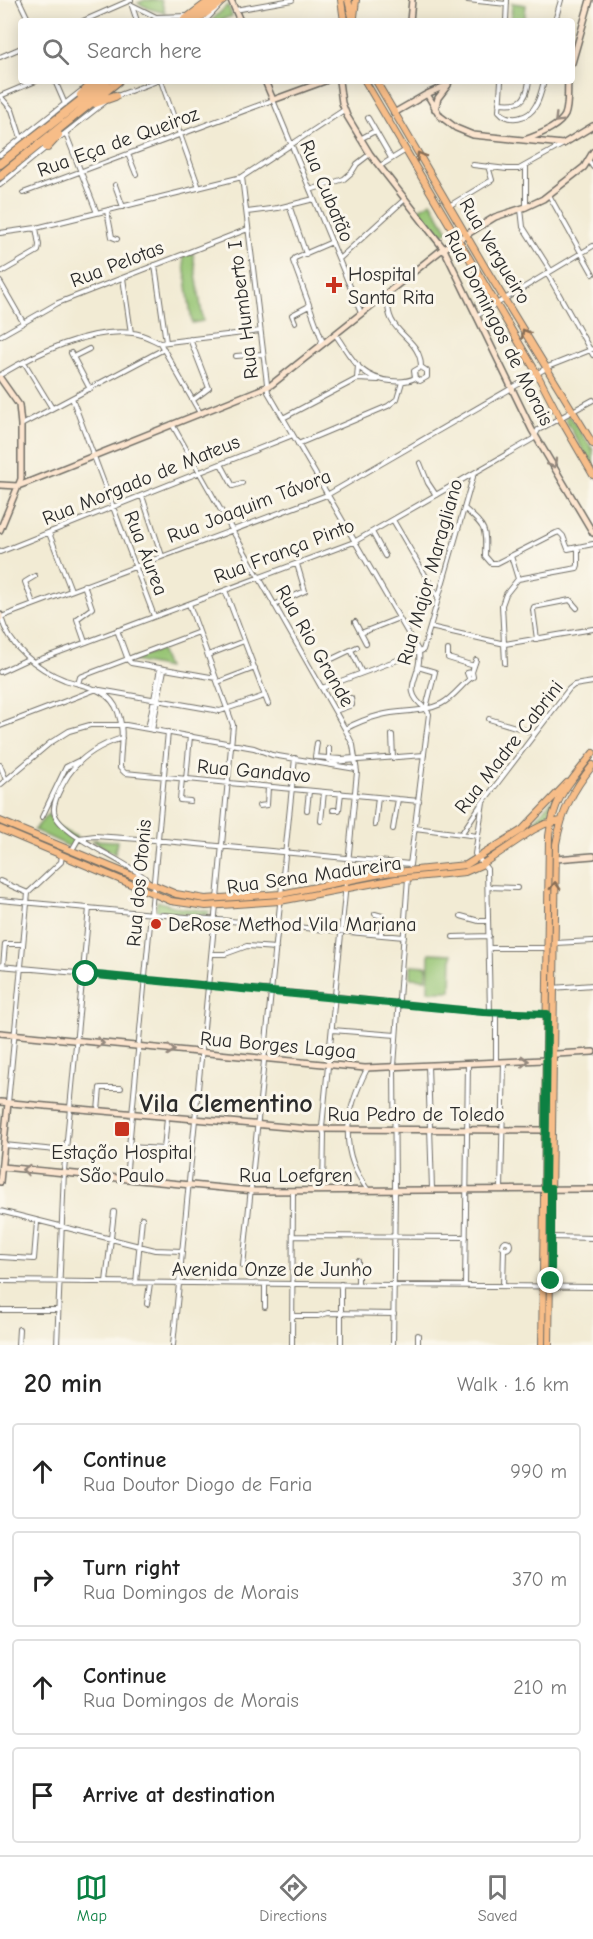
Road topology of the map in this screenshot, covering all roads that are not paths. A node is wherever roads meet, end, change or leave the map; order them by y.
1 (20, 0) edge
2 (212, 0) edge
3 (224, 0) edge
4 (292, 0) edge
5 (341, 0) edge
6 (348, 0) edge
7 (356, 0) edge
8 (412, 0) edge
9 (468, 0) edge
10 (481, 0) edge
11 (561, 0) edge
12 (590, 0) edge
13 (131, 1) edge
14 (507, 2) edge
15 (233, 5) edge
16 (148, 14) junction
17 (28, 18) edge
18 (90, 18) edge
19 (137, 18) edge
20 (142, 18) edge
21 (193, 18) edge
22 (208, 18) edge
23 (344, 18) edge
24 (352, 18) edge
25 (353, 18) edge
26 (410, 18) edge
27 (506, 18) edge
28 (556, 18) edge
29 (18, 49) edge
30 (575, 52) edge
31 (0, 57) edge
32 (29, 84) edge
33 (56, 84) edge
34 (90, 84) edge
35 (92, 84) edge
36 (102, 84) edge
37 (114, 84) edge
38 (147, 84) edge
39 (160, 84) edge
40 (266, 84) edge
41 (317, 84) edge
42 (340, 84) edge
43 (367, 84) edge
44 (378, 84) edge
45 (447, 84) edge
46 (448, 84) edge
47 (501, 84) edge
48 (528, 84) edge
49 (543, 84) edge
50 (568, 84) edge
51 (426, 94) junction
52 (0, 96) edge
53 (115, 96) junction
54 (273, 100) junction
55 (499, 103) junction
56 (65, 104) junction
57 (75, 105) junction
58 (88, 105) junction
59 (344, 110) junction
60 (435, 110) junction
61 (394, 113) junction
62 (368, 118) dead end
63 (65, 124) junction
64 (593, 126) edge
65 (375, 131) junction
66 (66, 134) junction
67 (180, 135) junction
68 (21, 138) junction
69 (360, 139) junction
70 (523, 140) junction
71 (563, 144) junction
72 (292, 145) junction
73 (47, 147) junction
74 (406, 150) junction
75 (593, 152) edge
76 (128, 154) junction
77 (370, 154) junction
78 (0, 155) edge
79 (391, 158) junction
80 (0, 164) edge
81 (591, 164) edge
82 (473, 165) dead end
83 (380, 166) junction
84 (488, 166) junction
85 (526, 167) junction
86 (81, 171) junction
87 (136, 174) dead end
88 (0, 176) edge
89 (242, 177) junction
90 (0, 185) edge
91 (115, 185) dead end
92 (199, 188) junction
93 (310, 190) junction
94 (23, 193) dead end
95 (549, 195) junction
96 (405, 198) junction
97 (314, 199) junction
98 (289, 205) junction
99 (449, 206) junction
100 (123, 207) junction
101 (524, 208) junction
102 (107, 211) junction
103 (247, 212) junction
104 (97, 213) junction
105 (36, 228) junction
106 (248, 229) junction
107 (0, 233) edge
108 (466, 235) junction
109 (117, 239) dead end
110 (458, 240) junction
111 (332, 243) junction
112 (593, 246) edge
113 (444, 249) junction
114 (581, 253) junction
115 (306, 254) junction
116 (339, 259) junction
117 (155, 265) junction
118 (549, 272) junction
119 (0, 273) edge
120 (593, 274) edge
121 (123, 278) junction
122 (0, 282) edge
123 (389, 291) junction
124 (504, 299) junction
125 (496, 305) junction
126 (309, 306) junction
127 (361, 313) junction
128 (478, 315) junction
129 (23, 322) junction
130 (295, 322) dead end
131 (260, 331) junction
132 (131, 333) junction
133 (334, 334) junction
134 (0, 336) edge
135 (190, 339) junction
136 (325, 339) junction
137 (166, 342) junction
138 (160, 343) junction
139 (89, 349) dead end
140 (164, 349) junction
141 (592, 350) edge
142 (262, 354) junction
143 (236, 356) dead end
144 (593, 356) edge
145 (24, 362) junction
146 (357, 365) junction
147 (422, 367) junction
148 (546, 368) junction
149 (537, 373) junction
150 (0, 377) edge
151 (415, 378) junction
152 (357, 379) junction
153 (378, 380) junction
154 (402, 382) junction
155 (267, 387) junction
156 (512, 388) junction
157 (90, 389) junction
158 (72, 398) junction
159 (192, 400) junction
160 (593, 400) edge
161 (52, 408) junction
162 (572, 411) junction
163 (200, 413) junction
164 (283, 417) junction
165 (560, 418) junction
166 (172, 424) junction
167 (21, 425) junction
168 (293, 435) junction
169 (535, 435) junction
170 (591, 440) edge
171 (298, 444) junction
172 (93, 455) junction
173 (420, 463) dead end
174 (221, 464) junction
175 (200, 473) junction
176 (472, 474) junction
177 (593, 475) edge
178 (242, 483) dead end
179 (0, 485) edge
180 (18, 486) junction
181 (327, 495) junction
182 (436, 495) junction
183 (142, 496) junction
184 (113, 508) junction
185 (464, 508) junction
186 (393, 520) junction
187 (0, 530) edge
188 (232, 530) junction
189 (372, 532) junction
190 (49, 533) junction
191 (593, 533) edge
192 (354, 542) junction
193 (593, 544) edge
194 (578, 548) junction
195 (0, 552) edge
196 (162, 556) junction
197 (385, 556) dead end
198 (511, 556) junction
199 (297, 564) junction
200 (135, 566) junction
201 (35, 576) dead end
202 (259, 578) junction
203 (518, 579) junction
204 (84, 585) junction
205 (70, 590) junction
206 (225, 590) junction
207 (439, 598) junction
208 (33, 604) junction
209 (189, 604) junction
210 (274, 606) junction
211 (577, 608) dead end
212 (154, 616) junction
213 (0, 617) edge
214 (399, 618) junction
215 (355, 622) dead end
216 (430, 627) junction
217 (593, 629) edge
218 (117, 630) junction
219 (199, 633) junction
220 (361, 633) junction
221 (537, 639) junction
222 (244, 641) junction
223 (85, 642) junction
224 (366, 643) dead end
225 (505, 644) junction
226 (357, 647) dead end
227 (351, 650) junction
228 (448, 650) dead end
229 (419, 652) junction
230 (208, 655) junction
231 (465, 655) dead end
232 (28, 658) junction
233 (128, 659) junction
234 (332, 659) dead end
235 (476, 660) dead end
236 (33, 662) junction
237 (463, 663) junction
238 (505, 663) dead end
239 (474, 666) junction
240 (418, 667) junction
241 (162, 669) junction
242 (255, 669) junction
243 (0, 672) edge
244 (363, 673) junction
245 (217, 680) junction
246 (593, 682) edge
247 (78, 684) junction
248 (322, 688) junction
249 (99, 690) junction
250 (264, 696) junction
251 (351, 698) dead end
252 (156, 699) junction
253 (268, 704) dead end
254 (228, 709) junction
255 (426, 709) junction
256 (335, 711) junction
257 (489, 719) dead end
258 (121, 724) junction
259 (0, 726) edge
260 (150, 729) junction
261 (345, 729) junction
262 (168, 732) junction
263 (535, 734) junction
264 (392, 735) dead end
265 (190, 736) junction
266 (122, 738) junction
267 (317, 743) dead end
268 (232, 744) junction
269 (329, 748) dead end
270 (593, 753) edge
271 (424, 755) junction
272 (295, 758) junction
273 (393, 758) junction
274 (355, 759) junction
275 (78, 761) junction
276 (328, 762) junction
277 (0, 765) edge
278 (593, 765) edge
279 (356, 769) junction
280 (164, 778) junction
281 (6, 780) junction
282 (184, 780) junction
283 (228, 783) junction
284 (567, 783) junction
285 (0, 785) edge
286 (268, 787) junction
287 (292, 789) junction
288 (309, 791) junction
289 (324, 792) junction
290 (341, 794) junction
291 (355, 795) junction
292 (378, 797) junction
293 (398, 799) junction
294 (190, 801) dead end
295 (419, 801) junction
296 (483, 802) junction
297 (259, 806) dead end
298 (307, 810) dead end
299 (333, 810) dead end
300 (474, 814) junction
301 (482, 816) junction
302 (42, 817) dead end
303 (321, 821) dead end
304 (561, 821) junction
305 (0, 825) edge
306 (375, 825) dead end
307 (550, 825) junction
308 (415, 828) junction
309 (393, 829) dead end
310 (536, 829) junction
311 (462, 833) junction
312 (478, 836) junction
313 (549, 836) junction
314 (79, 838) junction
315 (158, 841) junction
316 (222, 847) junction
317 (548, 851) junction
318 (72, 852) junction
319 (285, 852) junction
320 (62, 855) junction
321 (593, 856) edge
322 (349, 858) junction
323 (556, 859) junction
324 (481, 861) junction
325 (409, 871) junction
326 (0, 880) edge
327 (152, 885) junction
328 (346, 885) junction
329 (488, 887) junction
330 (517, 888) dead end
331 (28, 893) junction
332 (154, 894) junction
333 (281, 897) junction
334 (0, 900) edge
335 (216, 902) junction
336 (25, 903) junction
337 (89, 908) junction
338 (152, 914) junction
339 (375, 914) dead end
340 (461, 916) dead end
341 (215, 921) junction
342 (488, 921) junction
343 (278, 926) junction
344 (341, 932) junction
345 (381, 935) junction
346 (489, 936) junction
347 (404, 937) junction
348 (453, 937) dead end
349 (593, 941) edge
350 (555, 943) junction
351 (22, 944) junction
352 (276, 948) junction
353 (489, 948) junction
354 (548, 948) junction
355 (212, 954) junction
356 (2, 966) edge
357 (20, 967) junction
358 (83, 973) junction
359 (146, 980) junction
360 (593, 985) edge
361 (208, 986) junction
362 (554, 987) junction
363 (271, 991) junction
364 (547, 992) junction
365 (335, 996) junction
366 (399, 1003) junction
367 (490, 1013) junction
368 (496, 1013) junction
369 (547, 1014) junction
370 (332, 1030) junction
371 (0, 1033) edge
372 (14, 1035) junction
373 (396, 1035) junction
374 (76, 1041) junction
375 (139, 1047) junction
376 (593, 1052) edge
377 (202, 1053) junction
378 (553, 1055) junction
379 (264, 1058) junction
380 (546, 1059) junction
381 (496, 1062) junction
382 (504, 1062) junction
383 (468, 1063) junction
384 (327, 1064) junction
385 (428, 1065) junction
386 (394, 1066) junction
387 (368, 1068) junction
388 (121, 1088) dead end
389 (0, 1102) edge
390 (8, 1103) junction
391 (70, 1109) junction
392 (98, 1112) junction
393 (132, 1114) junction
394 (167, 1118) junction
395 (194, 1120) junction
396 (257, 1125) junction
397 (322, 1129) junction
398 (348, 1129) junction
399 (394, 1129) junction
400 (429, 1130) junction
401 (467, 1130) junction
402 (503, 1130) junction
403 (545, 1130) junction
404 (4, 1145) junction
405 (129, 1147) junction
406 (66, 1151) junction
407 (1, 1167) edge
408 (64, 1174) junction
409 (126, 1180) junction
410 (0, 1182) edge
411 (189, 1186) junction
412 (501, 1188) junction
413 (548, 1188) junction
414 (395, 1189) junction
415 (432, 1189) junction
416 (466, 1189) junction
417 (593, 1189) edge
418 (323, 1190) junction
419 (368, 1190) junction
420 (251, 1191) junction
421 (293, 1191) junction
422 (0, 1211) edge
423 (114, 1212) dead end
424 (142, 1218) dead end
425 (37, 1222) junction
426 (61, 1228) junction
427 (293, 1236) junction
428 (394, 1236) junction
429 (466, 1237) junction
430 (551, 1237) junction
431 (111, 1238) junction
432 (593, 1238) edge
433 (139, 1246) junction
434 (504, 1248) dead end
435 (182, 1251) junction
436 (0, 1257) edge
437 (358, 1262) dead end
438 (243, 1266) dead end
439 (0, 1281) edge
440 (59, 1282) junction
441 (106, 1282) junction
442 (136, 1283) junction
443 (150, 1283) junction
444 (180, 1283) junction
445 (265, 1284) junction
446 (294, 1284) junction
447 (341, 1284) junction
448 (358, 1284) junction
449 (394, 1285) junction
450 (465, 1285) junction
451 (503, 1286) junction
452 (547, 1286) junction
453 (593, 1287) edge
454 (147, 1304) dead end
455 (265, 1307) dead end
456 (0, 1310) edge
457 (58, 1310) junction
458 (340, 1313) junction
459 (394, 1314) junction
460 (293, 1316) junction
461 (19, 1329) dead end
462 (418, 1335) dead end
463 (18, 1345) edge
464 (57, 1345) edge
465 (173, 1345) edge
466 (292, 1345) edge
467 (340, 1345) edge
468 (393, 1345) edge
469 (418, 1345) edge
470 (542, 1345) edge
471 (549, 1345) edge

1 - 17 street
2 - 21 highway
3 - 21 highway
3 - 22 street
4 - 15 street
5 - 23 main road
6 - 24 main road
7 - 25 main road
8 - 26 street
9 - 10 street
10 - 14 street
11 - 28 street
12 - 30 street
13 - 16 street
13 - 18 street
13 - 19 street
14 - 27 street
16 - 20 street
16 - 21 street
29 - 31 street
32 - 52 street
33 - 56 street
34 - 56 street
35 - 57 highway
36 - 57 highway
37 - 58 highway
38 - 53 street
39 - 67 street
40 - 54 street, Rua Cubatão
41 - 54 street, Rua Eça de Queiroz
42 - 59 street, Rua Domingos de Morais
43 - 74 main road, Rua Vergueiro
44 - 61 main road, Rua Vergueiro
45 - 51 street
46 - 60 street
47 - 55 street
48 - 55 street
49 - 55 street
50 -> 70 street
51 - 60 street
51 - 61 street
52 - 68 street
53 - 58 highway
53 - 66 street
54 - 67 street, Rua Eça de Queiroz
54 - 72 street, Rua Cubatão
56 - 68 street
57 - 80 highway
58 - 63 highway
59 - 69 street, Rua Domingos de Morais
59 - 72 street
60 - 70 street
99 -> 61 main road, Rua Vergueiro
62 - 65 street
63 - 73 highway
63 - 88 highway
64 - 71 street
65 - 69 street
65 - 79 street
66 - 73 street
66 - 86 street
67 - 76 street, Rua Eça de Queiroz
67 - 92 street
68 - 78 street
69 - 77 street, Rua Domingos de Morais
70 - 71 street
71 - 85 street
72 - 89 street
72 - 93 street, Rua Cubatão
73 - 90 street
74 - 79 street
74 - 110 main road, Rua Vergueiro
75 - 81 street
76 - 86 street, Rua Eça de Queiroz
76 - 87 street
77 - 83 street, Rua Domingos de Morais
77 - 93 street
79 - 83 street
81 - 95 street
82 - 84 street
83 - 96 street, Rua Domingos de Morais
84 - 85 street
84 - 99 street
85 - 101 street
86 - 94 street, Rua Eça de Queiroz
86 - 104 street
89 - 92 street
89 - 103 street, Rua Humberto I
91 - 100 street
92 - 100 street
93 - 97 street, Rua Cubatão
95 - 101 street
95 - 114 street
96 - 113 street, Rua Domingos de Morais
96 - 116 street
97 - 98 street
97 - 111 street, Rua Cubatão
98 - 103 street
98 - 115 street
99 - 108 main road, Rua Vergueiro
100 - 102 street
101 - 108 street
101 - 118 street
102 - 104 street
102 - 109 street
103 - 106 street, Rua Humberto I
104 - 105 street
105 - 107 street
105 - 119 street
106 - 117 street, Rua Pelotas
106 - 131 street, Rua Humberto I
108 - 110 street
108 - 124 main road, Rua Vergueiro
110 - 113 street
110 - 125 main road, Rua Vergueiro
111 - 115 street
111 - 116 street, Rua Cubatão
112 - 114 street
113 - 123 street
113 - 128 street, Rua Domingos de Morais
114 - 118 street
114 - 120 street
115 - 126 street
116 - 127 street, Rua Cubatão
117 - 121 street, Rua Pelotas
117 - 137 street
118 - 124 street
118 - 141 street
121 - 129 street, Rua Pelotas
121 - 132 street
122 - 129 street
123 - 127 street
123 - 147 street
124 - 125 street
148 -> 124 main road, Rua Vergueiro
125 - 128 street
125 - 149 main road, Rua Vergueiro
126 - 130 street
126 - 136 street
127 - 133 street
128 - 156 street, Rua Domingos de Morais
129 - 134 street, Rua Pelotas
131 - 135 street
131 - 142 street, Rua Humberto I
132 - 138 street
132 - 145 street
133 - 136 street
133 - 146 street
135 - 137 street
135 - 159 street
136 - 155 street
137 - 138 street
138 - 140 street
139 - 157 street
140 - 157 street
140 - 159 street
141 - 144 street
141 - 148 street, Rua Joaquim Távora
142 - 143 street
142 - 155 street, Rua Humberto I
145 - 150 street
145 - 161 street
146 - 152 street
146 - 153 street
147 - 151 street
147 - 151 street
148 - 149 street, Rua Joaquim Távora
148 - 162 main road, Rua Vergueiro
149 - 156 street, Rua Joaquim Távora
149 - 165 main road, Rua Vergueiro
150 - 167 street
151 - 154 street
152 - 153 street
152 - 164 street
153 - 154 street
154 - 171 street
155 - 163 street
155 - 164 street, Rua Humberto I
156 - 169 street, Rua Domingos de Morais
156 - 181 street, Rua Joaquim Távora
157 - 158 street
158 - 161 street
158 - 172 street, Rua Áurea
159 - 163 street
160 - 162 street, Rua França Pinto
161 - 167 street
162 - 165 street, Rua França Pinto
162 - 170 main road, Rua Vergueiro
163 - 166 street
164 - 168 street, Rua Humberto I
165 - 169 street, Rua França Pinto
165 - 177 main road, Rua Vergueiro
166 - 172 street
166 - 175 street, Rua Rio Grande
167 - 180 street
168 - 171 street, Rua Humberto I
168 - 174 street, Rua Morgado de Mateus
169 - 176 street, Rua França Pinto
169 -> 191 street, Rua Domingos de Morais
171 - 181 street, Rua Humberto I
172 - 180 street
172 - 184 street, Rua Áurea
173 - 182 street
174 - 175 street, Rua Morgado de Mateus
174 - 178 street
175 - 183 street, Rua Morgado de Mateus
175 - 188 street, Rua Rio Grande
176 - 182 street, Rua França Pinto
176 - 185 street, Rua Major Maragliano
179 - 180 street
180 - 187 street
181 - 188 street, Rua Joaquim Távora
181 - 192 street, Rua Humberto I
182 - 186 street, Rua França Pinto
183 - 184 street, Rua Morgado de Mateus
183 - 196 street
184 - 190 street, Rua Morgado de Mateus
184 - 200 street, Rua Áurea
185 - 198 street
185 - 207 street, Rua Major Maragliano
186 - 189 street, Rua França Pinto
186 - 207 street
188 - 196 street, Rua Joaquim Távora
188 - 202 street, Rua Rio Grande
189 - 192 street, Rua França Pinto
189 - 197 street
190 - 195 street, Rua Morgado de Mateus
190 - 205 street
192 - 199 street, Rua França Pinto
192 - 214 street, Rua Humberto I
193 - 194 street
194 - 198 street
194 - 203 street
196 - 200 street, Rua Joaquim Távora
198 - 203 street
199 - 202 street, Rua França Pinto
199 - 210 street
200 - 204 street, Rua Joaquim Távora
200 - 212 street, Rua Áurea
201 - 208 street
202 - 206 street, Rua França Pinto
202 - 210 street, Rua Rio Grande
203 - 225 street
204 - 205 street, Rua Joaquim Távora
204 - 223 street
205 - 208 street, Rua Joaquim Távora
206 - 209 street, Rua França Pinto
206 - 222 street
207 - 216 street, Rua Major Maragliano
208 - 213 street, Rua Joaquim Távora
209 - 212 street, Rua França Pinto
209 - 219 street
210 - 248 street, Rua Rio Grande
211 - 221 street
212 - 218 street, Rua França Pinto
213 - 232 street
214 - 220 street
214 - 229 street, Rua Humberto I
215 - 220 street
216 - 225 street
216 - 229 street, Rua Major Maragliano
217 - 221 street
218 - 223 street, Rua França Pinto
218 - 233 street
219 - 230 street
219 - 233 street
220 - 224 street
221 - 225 street
222 - 230 street
222 - 242 street
223 - 236 street, Rua França Pinto
225 - 238 street
226 - 227 street
227 - 234 street
227 - 244 street
228 - 237 street
229 - 240 street, Rua Major Maragliano
229 - 244 street
230 - 245 street
231 - 237 street
232 - 236 street
232 - 243 street
233 - 241 street
233 - 247 street
235 - 239 street
236 - 247 street
237 - 239 street
239 - 255 street
240 - 255 street, Rua Major Maragliano
240 - 255 street
241 - 245 street
241 - 252 street
242 - 245 street
242 - 250 street
244 - 248 street
245 - 254 street
246 - 263 street, Rua Madre Cabrini
247 - 249 street
248 - 256 street, Rua Rio Grande
249 - 252 street
249 - 258 street
249 - 259 street
250 - 253 street
250 - 254 street
251 - 256 street
252 - 254 street
252 - 260 street
254 - 268 street
255 - 261 street
255 - 271 street
256 - 261 street, Rua Rio Grande
257 - 263 street
258 - 260 street
258 - 266 street
258 - 281 street
260 - 262 street
261 - 274 street, Rua Rio Grande
262 - 265 street
262 - 280 street, Rua dos Otonis
263 - 296 street, Rua Madre Cabrini
264 - 273 street
265 - 268 street
265 - 282 street
266 - 275 street, Rua Sena Madureira
266 - 280 street, Rua Gandavo
267 - 276 street
268 - 272 street
268 - 283 street
269 - 276 street
270 - 284 main road
271 - 273 street
271 - 295 street
272 - 276 street
272 - 287 street
273 - 274 street
274 - 276 street
274 - 279 street, Rua Rio Grande
275 - 302 street
275 - 314 street, Rua Sena Madureira
276 - 279 street
277 - 281 street
278 - 304 main road
279 - 291 street, Rua Rio Grande
280 - 282 street, Rua Gandavo
280 - 315 street, Rua dos Otonis
281 - 285 street
282 - 283 street, Rua Gandavo
282 - 294 street
283 - 286 street, Rua Gandavo
283 - 316 street
284 - 307 main road
284 - 324 main road, Rua Sena Madureira
286 - 287 street, Rua Gandavo
286 - 297 street
287 - 288 street, Rua Gandavo
287 - 319 street
288 - 289 street, Rua Gandavo
288 - 298 street
289 - 290 street, Rua Gandavo
289 - 303 street
290 - 291 street, Rua Gandavo
290 - 299 street
291 - 292 street, Rua Gandavo
291 - 322 street, Rua Rio Grande
292 - 293 street, Rua Gandavo
292 - 306 street
293 - 295 street, Rua Gandavo
293 - 309 street
295 - 308 street
296 - 300 street, Rua Madre Cabrini
296 - 301 street
300 - 301 street
300 - 311 street, Rua Madre Cabrini
301 - 312 street
304 - 307 main road, Rua Sena Madureira
304 - 323 main road
305 - 318 main road, Rua Sena Madureira
305 - 320 main road, Rua Sena Madureira
307 - 310 main road, Rua Sena Madureira
307 - 313 main road
308 - 311 street, Rua Madre Cabrini
308 - 325 street
310 - 313 main road
310 - 324 main road, Rua Sena Madureira
311 - 312 street
312 - 324 street
313 - 317 main road
314 - 315 street
314 - 318 street
314 - 327 street, Rua Sena Madureira
315 - 316 street
315 - 327 street, Rua dos Otonis
316 - 319 street
316 - 335 street
317 - 323 main road
317 - 354 main road
318 - 327 main road, Rua Sena Madureira
319 - 322 street
319 - 333 street
320 - 331 street
320 - 332 main road, Rua Sena Madureira
321 - 323 street
322 - 325 street
322 - 328 street, Rua Rio Grande
350 -> 323 main road
324 - 325 main road, Rua Sena Madureira
324 - 329 street
325 - 328 main road, Rua Sena Madureira
325 - 347 street
326 - 331 street
327 - 332 street, Rua dos Otonis
327 - 335 main road, Rua Sena Madureira
328 - 333 main road, Rua Sena Madureira
328 - 344 street, Rua Rio Grande
329 - 330 street
329 - 342 street
331 - 336 street
332 - 335 main road, Rua Sena Madureira
332 - 338 street, Rua dos Otonis
333 - 335 main road, Rua Sena Madureira
333 - 343 street
334 - 336 street
335 - 341 street
336 - 337 street
336 - 351 street
337 - 338 street
337 - 358 street
338 - 341 street
338 - 359 street, Rua dos Otonis
339 - 345 street
340 - 342 street
341 - 343 street
341 - 355 street
342 - 346 street
343 - 344 street
343 - 352 street
344 - 345 street
344 - 365 street, Rua Rio Grande
345 - 347 street
346 - 348 street
346 - 353 street
347 - 366 street
349 - 350 street
350 - 362 main road
351 - 356 street
351 - 357 street
352 - 355 street
352 - 363 street
353 - 354 street
353 - 367 street
354 - 364 main road
355 - 361 street
356 - 357 street
357 - 358 street
357 - 372 street
358 - 359 street
358 - 374 street
359 - 361 street
359 - 375 street, Rua dos Otonis
360 - 362 street
361 - 363 street
361 - 377 street
362 - 364 street
362 - 378 main road
363 - 365 street
363 - 379 street
364 - 369 main road
365 - 366 street
365 - 370 street, Rua Rio Grande
366 - 367 street
366 - 373 street
367 - 368 street
368 - 369 street
368 - 381 street
369 - 380 main road
370 - 373 street
370 - 384 street, Rua Rio Grande
371 - 372 street, Rua Borges Lagoa
372 - 374 street, Rua Borges Lagoa
372 - 390 street
373 - 386 street
374 -> 375 street, Rua Borges Lagoa
374 - 391 street
375 -> 377 street, Rua Borges Lagoa
375 - 393 street, Rua dos Otonis
376 - 378 street
377 - 379 street, Rua Borges Lagoa
377 - 395 street
378 - 380 street, Rua Borges Lagoa
378 - 413 main road
379 - 384 street, Rua Borges Lagoa
379 - 396 street
382 -> 380 street, Rua Borges Lagoa
380 - 403 main road
381 - 382 street, Rua Borges Lagoa
381 - 383 street, Rua Borges Lagoa
382 - 402 street
383 - 385 street, Rua Borges Lagoa
383 - 401 street
384 - 387 street, Rua Borges Lagoa
384 - 397 street, Rua Rio Grande
385 - 386 street, Rua Borges Lagoa
385 - 400 street
386 - 387 street, Rua Borges Lagoa
386 - 399 street
387 - 398 street
388 - 392 street
389 - 390 street, Rua Pedro de Toledo
390 - 391 street, Rua Pedro de Toledo
390 - 404 street
391 - 392 street, Rua Pedro de Toledo
391 - 406 street
392 - 393 street, Rua Pedro de Toledo
393 - 394 street, Rua Pedro de Toledo
393 - 405 street, Rua dos Otonis
394 - 395 street, Rua Pedro de Toledo
394 - 405 street
395 - 396 street, Rua Pedro de Toledo
395 - 411 street
396 - 397 street, Rua Pedro de Toledo
396 - 420 street
397 - 398 street, Rua Pedro de Toledo
397 - 418 street, Rua Rio Grande
398 - 399 street, Rua Pedro de Toledo
398 - 419 street
399 - 400 street, Rua Pedro de Toledo
399 - 414 street
400 - 401 street, Rua Pedro de Toledo
400 - 415 street
401 - 402 street, Rua Pedro de Toledo
401 - 416 street
402 - 403 street, Rua Pedro de Toledo
402 - 412 street
403 - 413 main road
404 - 406 street
404 - 407 street
405 - 409 street, Rua dos Otonis
406 - 408 street
408 -> 407 street, Rua Loefgren
407 - 410 street
408 - 409 street, Rua Loefgren
408 - 426 street
409 - 411 street, Rua Loefgren
411 - 420 street, Rua Loefgren
411 - 435 street
412 - 413 street, Rua Loefgren
412 - 416 street, Rua Loefgren
413 - 417 street, Rua Loefgren
413 - 430 main road
413 - 452 main road
414 - 415 street, Rua Loefgren
414 - 419 street, Rua Loefgren
414 - 428 street
415 - 416 street, Rua Loefgren
416 - 429 street
418 - 419 street, Rua Loefgren
418 - 421 street, Rua Loefgren
420 - 421 street, Rua Loefgren
420 - 438 street
421 - 427 street
422 - 425 street
423 - 431 street
424 - 433 street
425 - 426 street
425 - 436 street
426 - 431 street
426 - 440 street
427 - 428 street
427 - 446 street
428 - 429 street
428 - 449 street
429 - 450 street
430 - 432 street
430 - 452 main road
431 - 433 street
431 - 441 street
433 - 435 street
433 - 442 street
434 - 451 street
435 - 444 street
437 - 448 street
439 - 440 street, Avenida Onze de Junho
440 - 441 street, Avenida Onze de Junho
440 - 457 street
441 - 442 street, Avenida Onze de Junho
442 - 443 street, Avenida Onze de Junho
443 - 444 street, Avenida Onze de Junho
443 - 454 street
444 - 445 street, Avenida Onze de Junho
444 - 465 street
445 - 446 street, Avenida Onze de Junho
445 - 455 street
446 - 447 street, Avenida Onze de Junho
446 - 460 street
447 - 448 street, Avenida Onze de Junho
447 - 458 street
448 - 449 street, Avenida Onze de Junho
449 - 450 street, Avenida Onze de Junho
449 - 459 street
450 - 451 street, Avenida Onze de Junho
451 - 452 street, Avenida Onze de Junho
452 - 453 street, Avenida Onze de Junho
452 - 470 main road
452 - 471 main road
456 - 457 street
457 - 464 street
458 - 459 street
458 - 460 street
458 - 467 street
459 - 468 street
460 - 466 street
461 - 463 street
462 - 469 street

